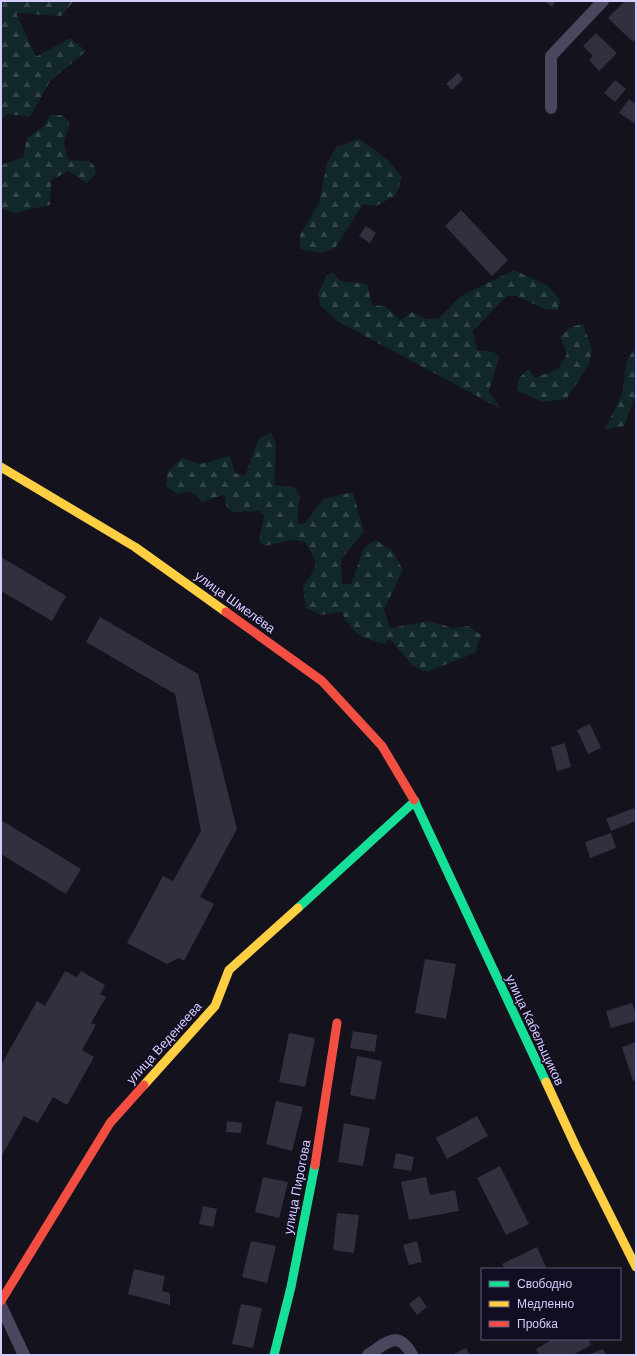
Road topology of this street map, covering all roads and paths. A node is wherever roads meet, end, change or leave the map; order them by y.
1 (603, 1) edge
2 (551, 108) dead end
3 (1, 467) edge
4 (415, 802) junction
5 (337, 1023) dead end
6 (636, 1267) edge
7 (1, 1301) edge
8 (1, 1306) edge
9 (410, 1350) edge
10 (24, 1355) edge
11 (274, 1355) edge
12 (368, 1355) edge

1 - 2 street
3 - 4 main road, улица Шмелёва
4 - 6 main road, улица Кабельщиков
4 - 7 main road, улица Веденеева
5 - 11 main road, улица Пирогова
8 - 10 street
9 - 12 street

